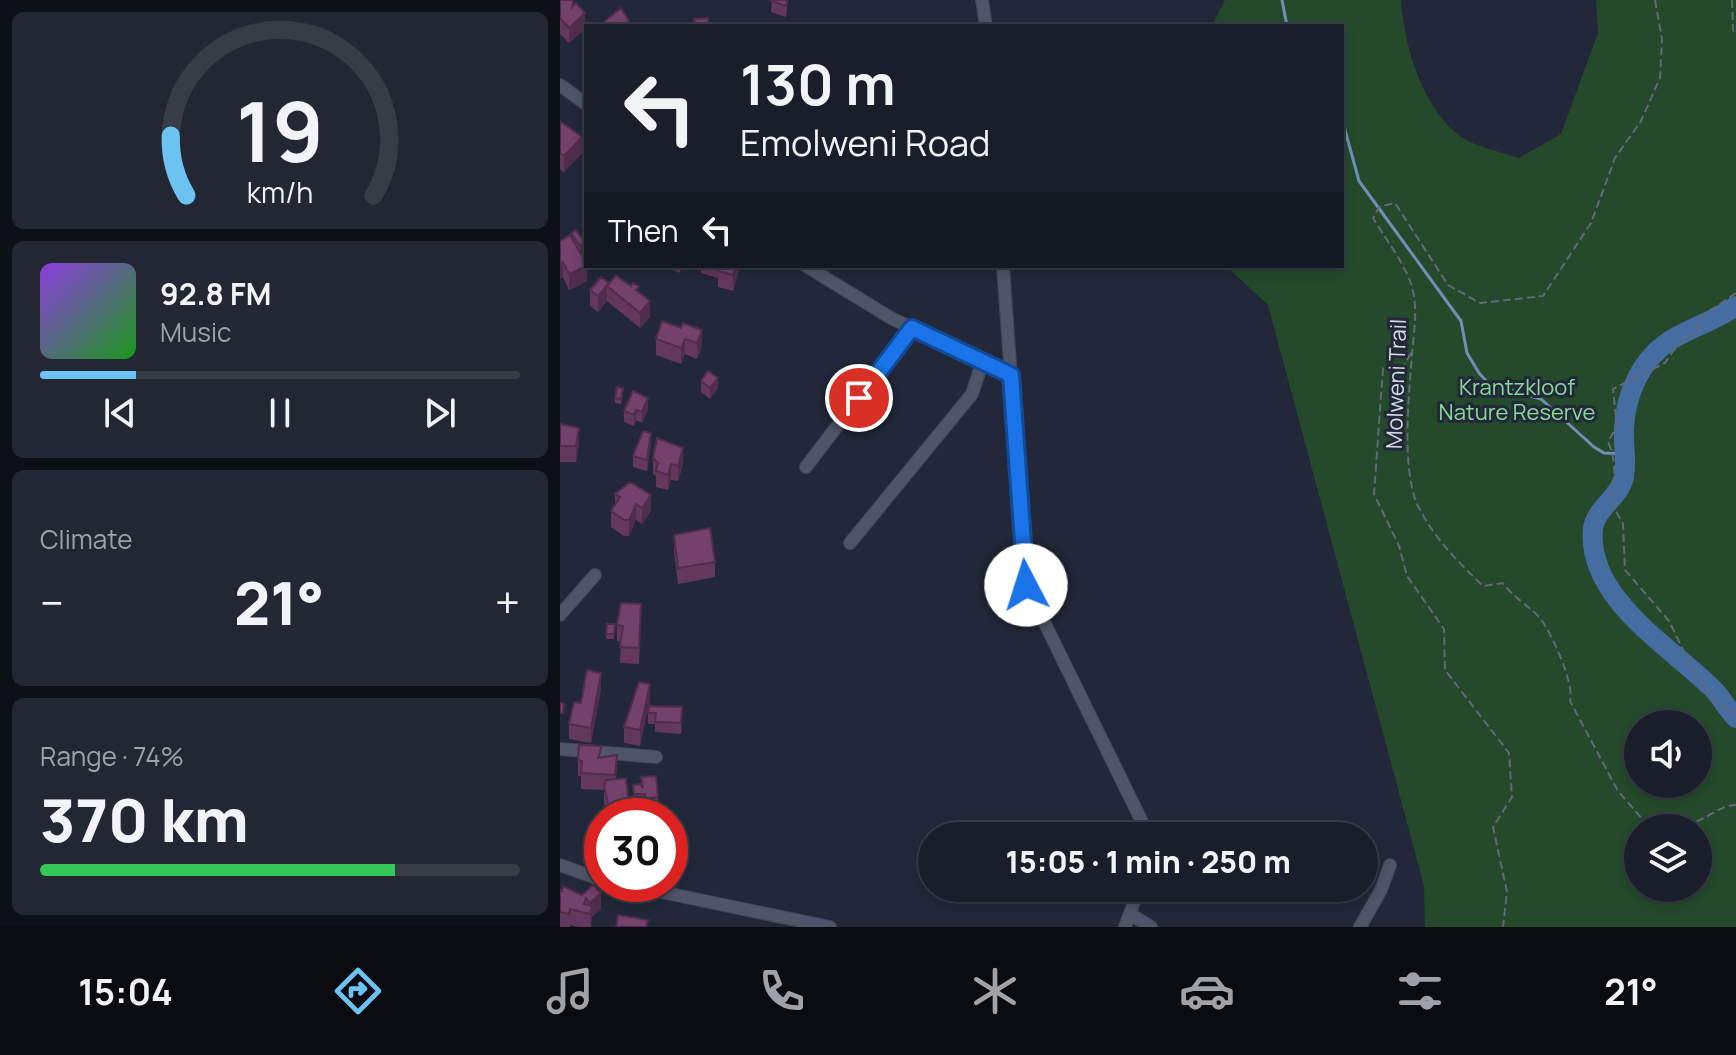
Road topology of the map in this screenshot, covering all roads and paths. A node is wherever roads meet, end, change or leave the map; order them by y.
1 (982, 0) edge
2 (1655, 0) edge
3 (1732, 0) edge
4 (986, 24) edge
5 (1736, 34) edge
6 (560, 85) edge
7 (584, 103) edge
8 (809, 268) edge
9 (1003, 268) edge
10 (1736, 293) edge
11 (912, 328) junction
12 (1412, 352) junction
13 (982, 363) junction
14 (1011, 375) junction
15 (806, 467) dead end
16 (850, 543) dead end
17 (595, 575) dead end
18 (560, 615) edge
19 (1736, 712) edge
20 (560, 749) edge
21 (656, 757) dead end
22 (1736, 805) edge
23 (1142, 822) edge
24 (560, 865) edge
25 (1390, 865) dead end
26 (584, 874) edge
27 (688, 898) edge
28 (1134, 902) edge
29 (1130, 914) junction
30 (830, 927) edge
31 (1125, 927) edge
32 (1151, 927) edge
33 (1360, 927) edge
34 (1503, 927) edge

1 - 4 street
2 - 12 path, Molweni Trail
3 - 5 path
6 - 7 street
8 - 11 street
9 - 14 street
10 - 19 path
11 - 13 street
11 - 15 street
12 - 22 path, Molweni Trail
12 - 34 path
13 - 14 street
13 - 16 street
14 - 23 street
17 - 18 street
20 - 21 street
24 - 26 street
25 - 33 street
27 - 30 street
28 - 29 street
29 - 31 street
29 - 32 street

